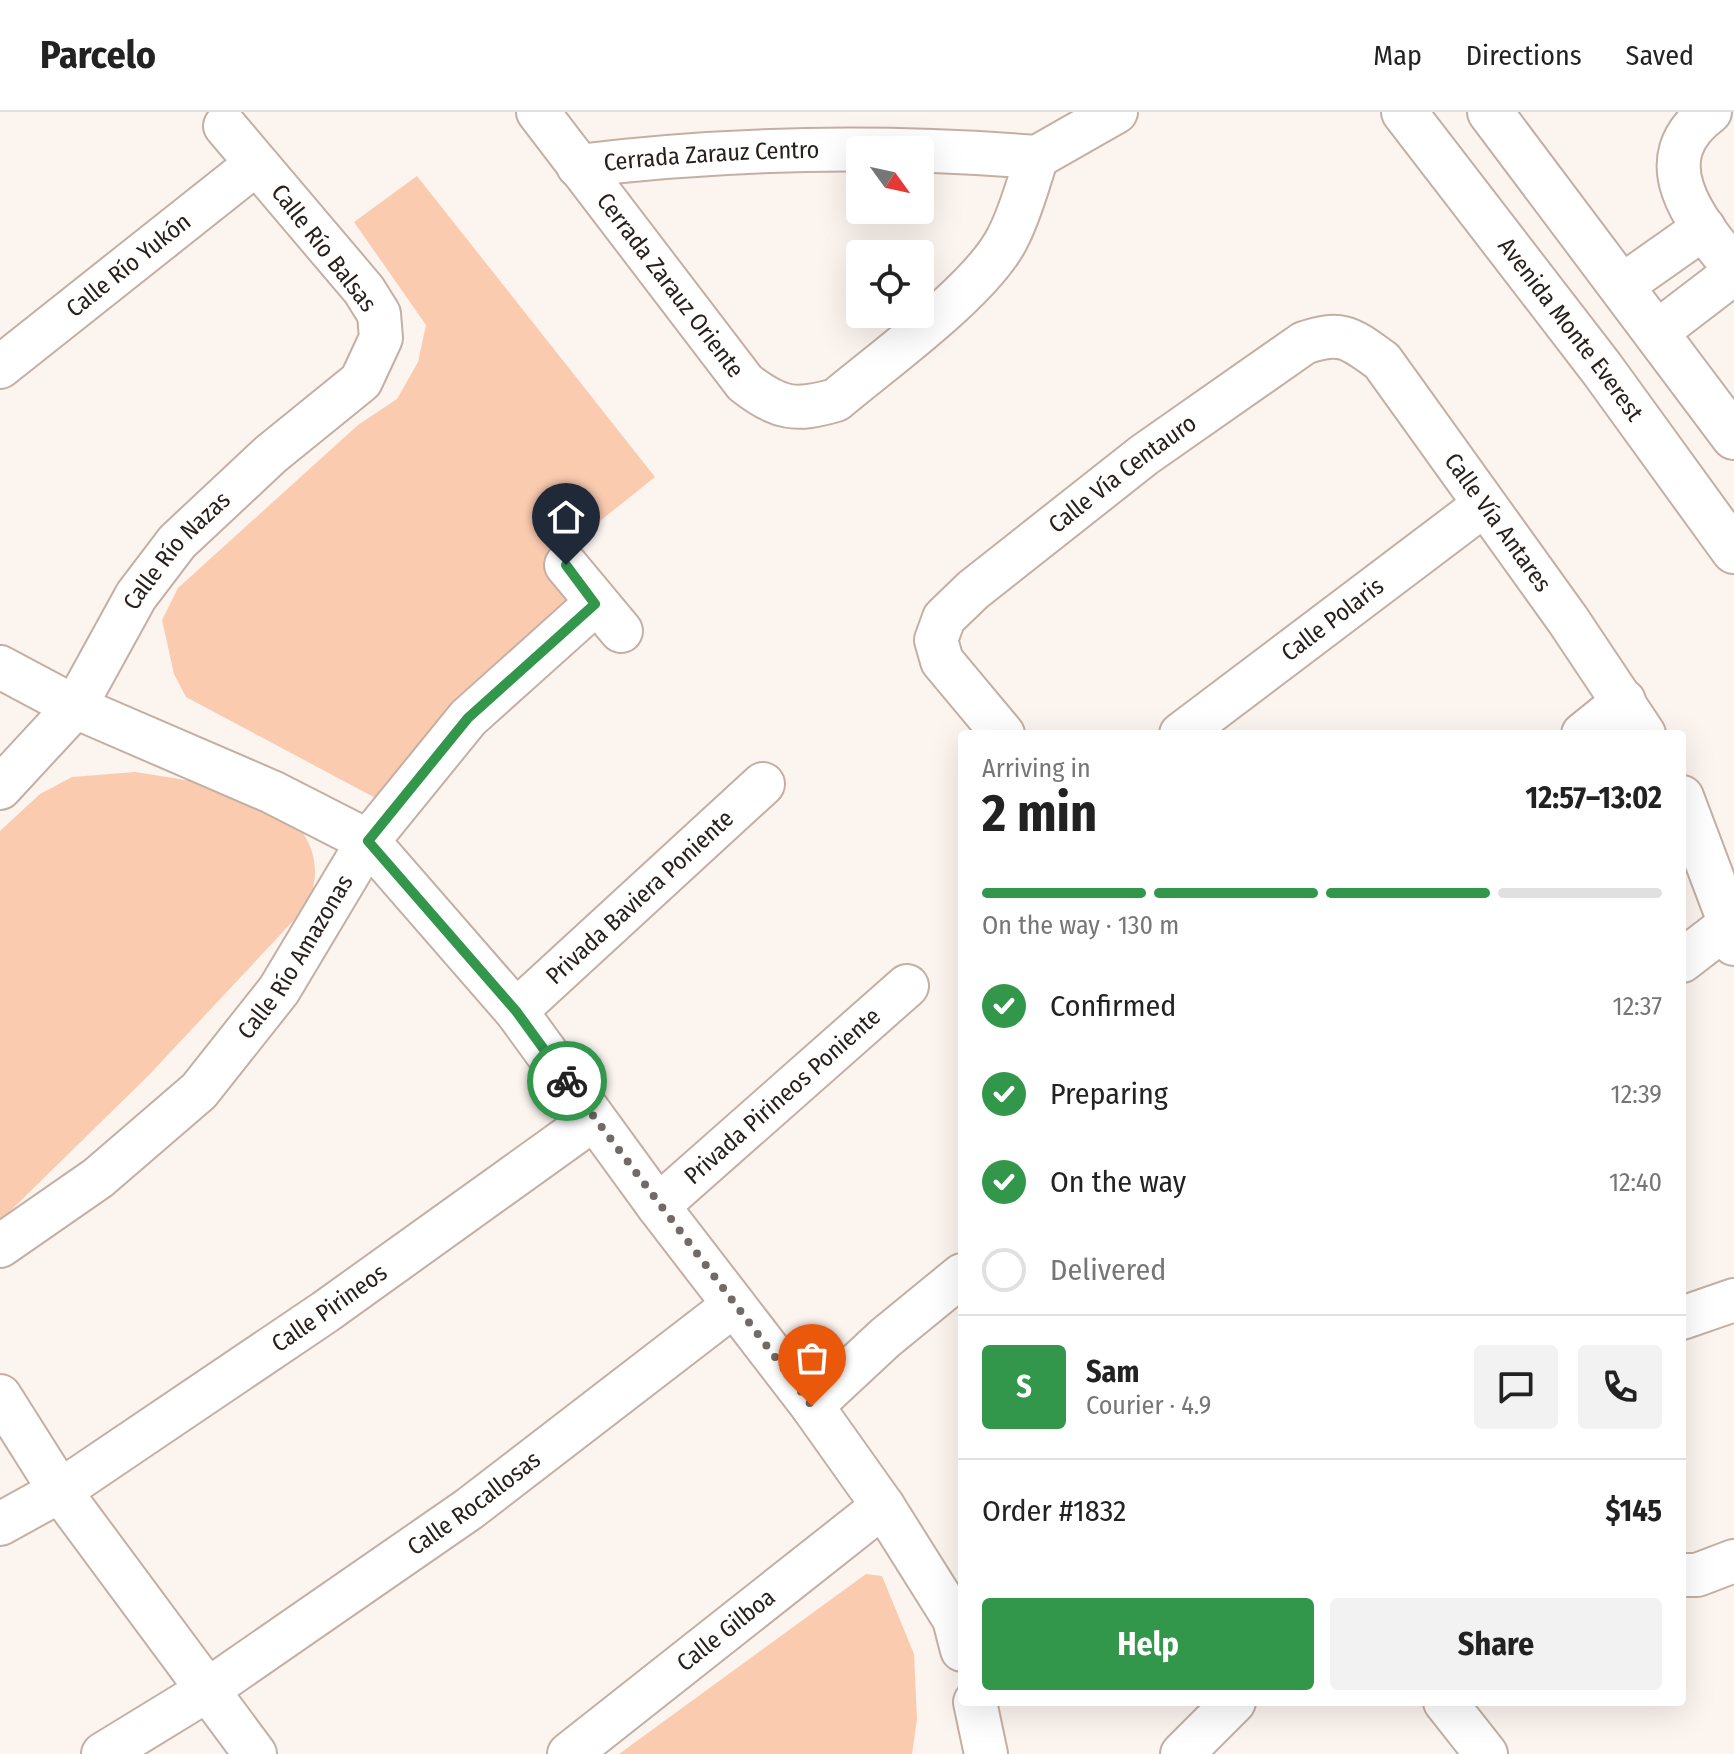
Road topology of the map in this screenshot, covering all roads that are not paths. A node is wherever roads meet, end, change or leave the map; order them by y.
1 (538, 112) edge
2 (1116, 112) edge
3 (1404, 112) edge
4 (1490, 112) edge
5 (1710, 112) edge
6 (225, 126) dead end
7 (1037, 157) junction
8 (256, 164) junction
9 (578, 166) junction
10 (1723, 254) edge
11 (1623, 285) junction
12 (1657, 332) junction
13 (1331, 334) joint
14 (381, 338) joint
15 (0, 367) edge
16 (1602, 369) junction
17 (1734, 437) edge
18 (1484, 505) junction
19 (1734, 551) edge
20 (566, 565) dead end
21 (0, 667) edge
22 (75, 707) junction
23 (1634, 717) edge
24 (1000, 730) edge
25 (1186, 730) edge
26 (1595, 730) edge
27 (763, 784) dead end
28 (0, 788) edge
29 (1686, 808) edge
30 (368, 841) junction
31 (1732, 934) edge
32 (1686, 959) edge
33 (907, 986) dead end
34 (516, 1011) junction
35 (594, 1119) junction
36 (658, 1206) junction
37 (0, 1246) edge
38 (958, 1278) edge
39 (1734, 1300) edge
40 (734, 1305) junction
41 (1686, 1317) edge
42 (0, 1396) edge
43 (812, 1406) junction
44 (60, 1491) junction
45 (883, 1506) junction
46 (0, 1524) edge
47 (1734, 1561) edge
48 (1686, 1575) edge
49 (958, 1625) edge
50 (206, 1691) junction
51 (976, 1706) edge
52 (1230, 1706) edge
53 (1448, 1706) edge
54 (103, 1754) edge
55 (255, 1754) edge
56 (569, 1754) edge
57 (986, 1754) edge
58 (1182, 1754) edge
59 (1486, 1754) edge

1 - 9 street, Cerrada Zarauz Oriente
2 - 7 street
3 - 16 main road, Avenida Monte Everest
4 - 11 main road
5 - 10 street
6 - 8 street, Calle Río Balsas
7 - 9 street, Cerrada Zarauz Centro
7 - 9 street, Cerrada Zarauz Oriente
8 - 14 street, Calle Río Balsas
8 - 15 street, Calle Río Yukón
10 - 11 street
10 - 12 street
11 - 12 main road
12 - 16 main road
12 - 17 main road
13 - 18 street, Calle Vía Antares
13 - 24 street, Calle Vía Centauro
14 - 22 street, Calle Río Nazas
16 - 19 main road, Avenida Monte Everest
18 - 23 street, Calle Vía Antares
18 - 25 street, Calle Polaris
20 - 30 street, Calle Río Amazonas
21 - 22 street
22 - 28 street, Calle Río Nazas
22 - 30 street
23 - 26 street
27 - 34 street, Privada Baviera Poniente
29 - 31 street
30 - 34 street
30 - 37 street, Calle Río Amazonas
31 - 32 street
33 - 36 street, Privada Pirineos Poniente
34 - 35 street
35 - 36 street
35 - 44 street, Calle Pirineos
36 - 40 street
38 - 43 street
39 - 41 street
40 - 43 street
40 - 50 street, Calle Rocallosas
42 - 44 street
43 - 45 street
44 - 46 street, Calle Pirineos
44 - 50 street
45 - 49 street
45 - 56 street, Calle Gilboa
47 - 48 street
50 - 54 street, Calle Rocallosas
50 - 55 street
51 - 57 street
52 - 58 street
53 - 59 street

